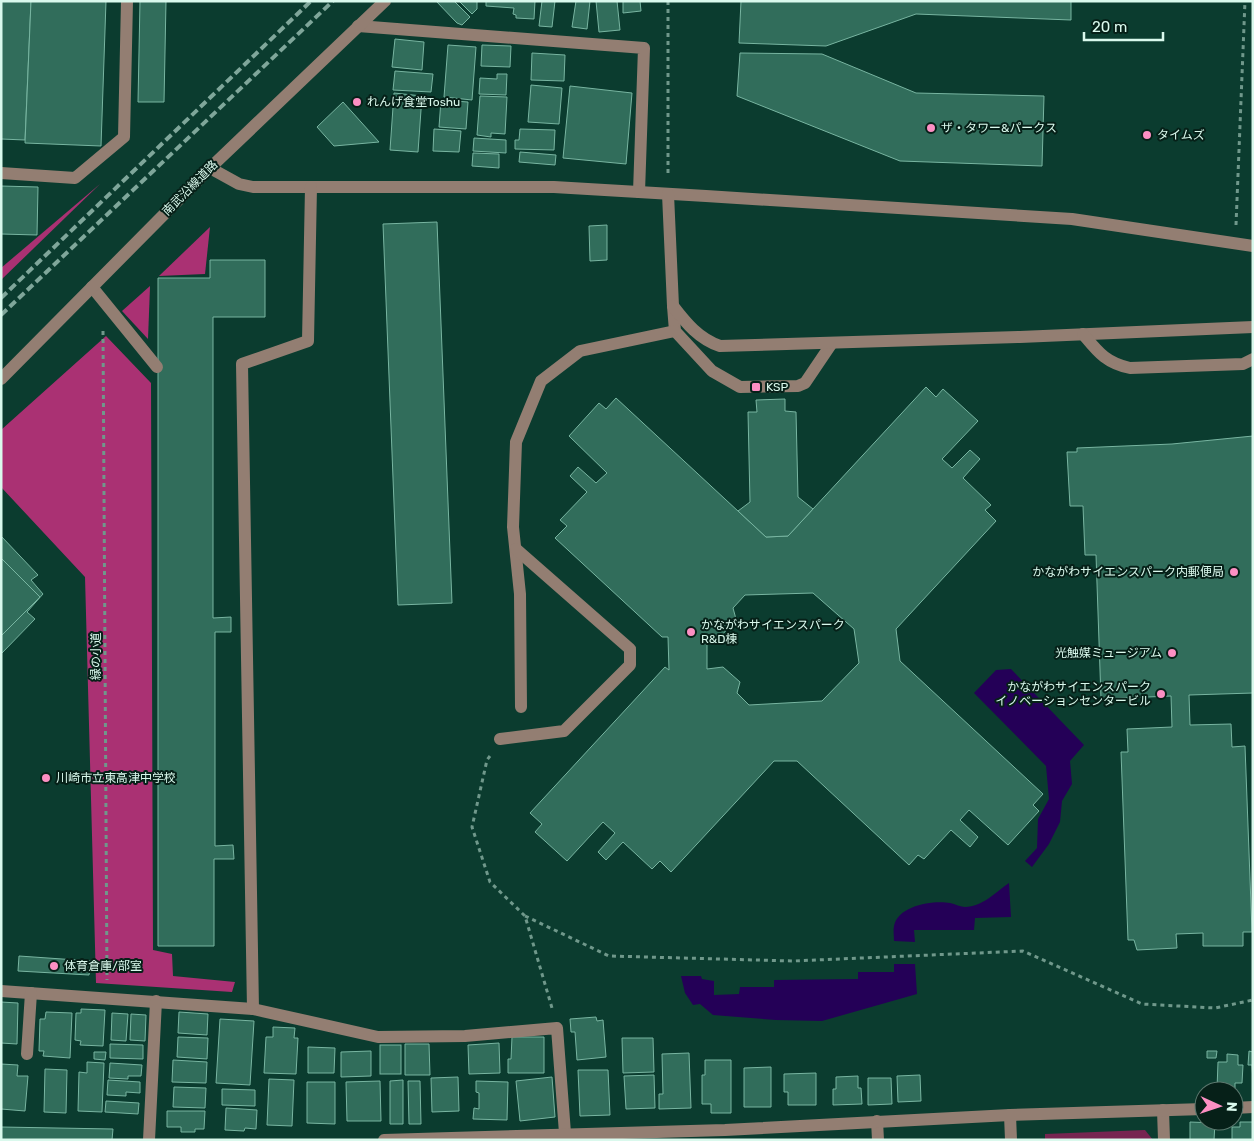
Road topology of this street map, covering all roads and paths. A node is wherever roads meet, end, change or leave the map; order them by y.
1 (127, 1) edge
2 (384, 1) edge
3 (668, 1) edge
4 (1245, 1) edge
5 (358, 26) junction
6 (210, 168) junction
7 (1, 173) edge
8 (311, 188) junction
9 (639, 192) junction
10 (668, 194) junction
11 (1235, 244) junction
12 (1253, 246) edge
13 (92, 287) junction
14 (673, 306) junction
15 (103, 324) dead end
16 (1253, 327) edge
17 (675, 331) junction
18 (1083, 334) junction
19 (832, 343) junction
20 (1253, 359) edge
21 (157, 367) dead end
22 (1, 379) edge
23 (516, 549) junction
24 (521, 707) dead end
25 (500, 739) joint
26 (525, 916) junction
27 (1, 992) edge
28 (31, 993) junction
29 (107, 998) junction
30 (1253, 1000) edge
31 (156, 1001) junction
32 (253, 1009) junction
33 (557, 1028) junction
34 (27, 1054) dead end
35 (1194, 1109) edge
36 (1163, 1110) junction
37 (1010, 1115) junction
38 (877, 1121) junction
39 (565, 1133) junction
40 (726, 1135) edge
41 (582, 1137) edge
42 (149, 1140) edge
43 (384, 1140) edge
44 (878, 1140) edge
45 (1011, 1140) edge
46 (1164, 1140) edge

1 - 7 street
2 - 5 street, 南武沿線道路
3 - 10 path
4 - 11 path
5 - 6 street, 南武沿線道路
5 - 9 street
6 - 8 street
6 - 13 street, 南武沿線道路
8 - 9 street
8 - 32 street
9 - 10 street
10 - 11 street
10 - 14 street
11 - 12 street
13 - 21 street
13 - 22 street, 南武沿線道路
14 - 17 street
14 - 19 street
15 - 29 path, 緑の小道
16 - 18 street
17 - 19 street
17 - 23 street
18 - 19 street
18 - 20 street
23 - 24 street
23 - 25 street
25 - 26 path
26 - 30 path
26 - 33 path
27 - 28 street
28 - 29 street
28 - 34 street
29 - 31 street
31 - 32 street
31 - 42 street
32 - 33 street
33 - 39 street
35 - 36 street
36 - 37 street
36 - 46 street
37 - 38 street
37 - 45 street
38 - 40 street
38 - 44 street
39 - 41 street
39 - 43 street
40 - 41 street

